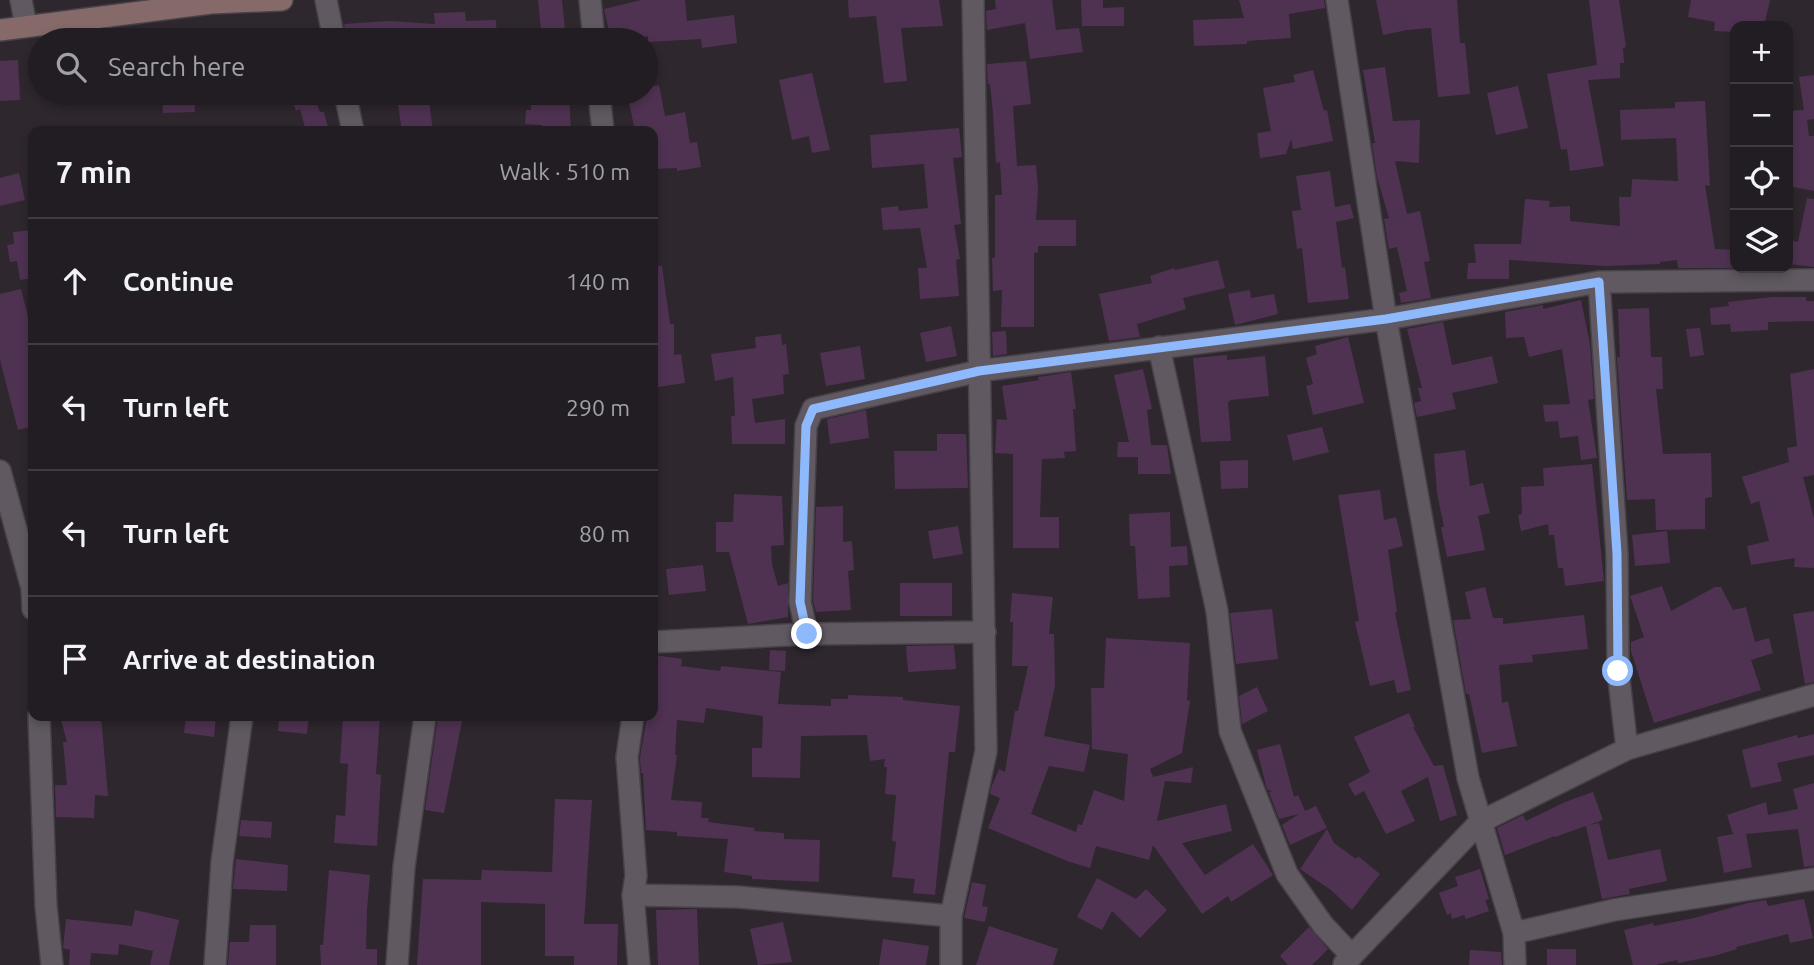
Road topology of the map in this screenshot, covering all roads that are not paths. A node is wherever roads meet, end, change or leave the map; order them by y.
1 (21, 0) edge
2 (282, 0) edge
3 (326, 0) edge
4 (590, 0) edge
5 (973, 0) edge
6 (1337, 0) edge
7 (210, 2) edge
8 (26, 26) junction
9 (332, 28) edge
10 (593, 28) edge
11 (0, 30) edge
12 (348, 105) edge
13 (600, 105) edge
14 (352, 126) edge
15 (602, 126) edge
16 (1814, 280) edge
17 (1599, 282) junction
18 (1386, 319) junction
19 (1158, 347) junction
20 (979, 371) junction
21 (0, 471) edge
22 (28, 573) edge
23 (985, 632) junction
24 (807, 634) junction
25 (658, 642) edge
26 (1814, 695) edge
27 (39, 721) edge
28 (241, 721) edge
29 (424, 721) edge
30 (632, 721) edge
31 (1627, 749) junction
32 (1480, 822) junction
33 (1814, 879) edge
34 (633, 895) junction
35 (951, 916) junction
36 (1514, 933) junction
37 (1347, 960) edge
38 (52, 965) edge
39 (215, 965) edge
40 (397, 965) edge
41 (639, 965) edge
42 (951, 965) edge
43 (1515, 965) edge

1 - 8 street
2 - 7 main road
3 - 9 street
4 - 10 street
5 - 20 street
6 - 18 street
7 - 8 main road
8 - 11 main road
12 - 14 street
13 - 15 street
16 - 17 street
17 - 18 street
17 - 31 street
18 - 19 street
18 - 32 street
19 - 20 street
19 - 37 street
20 - 23 street
20 - 24 street
21 - 22 street
23 - 24 street
23 - 35 street
24 - 25 street
26 - 31 street
27 - 38 street
28 - 39 street
29 - 40 street
30 - 34 street
31 - 32 street
32 - 36 street
32 - 37 street
33 - 36 street
34 - 35 street
34 - 41 street
35 - 42 street
36 - 43 street

